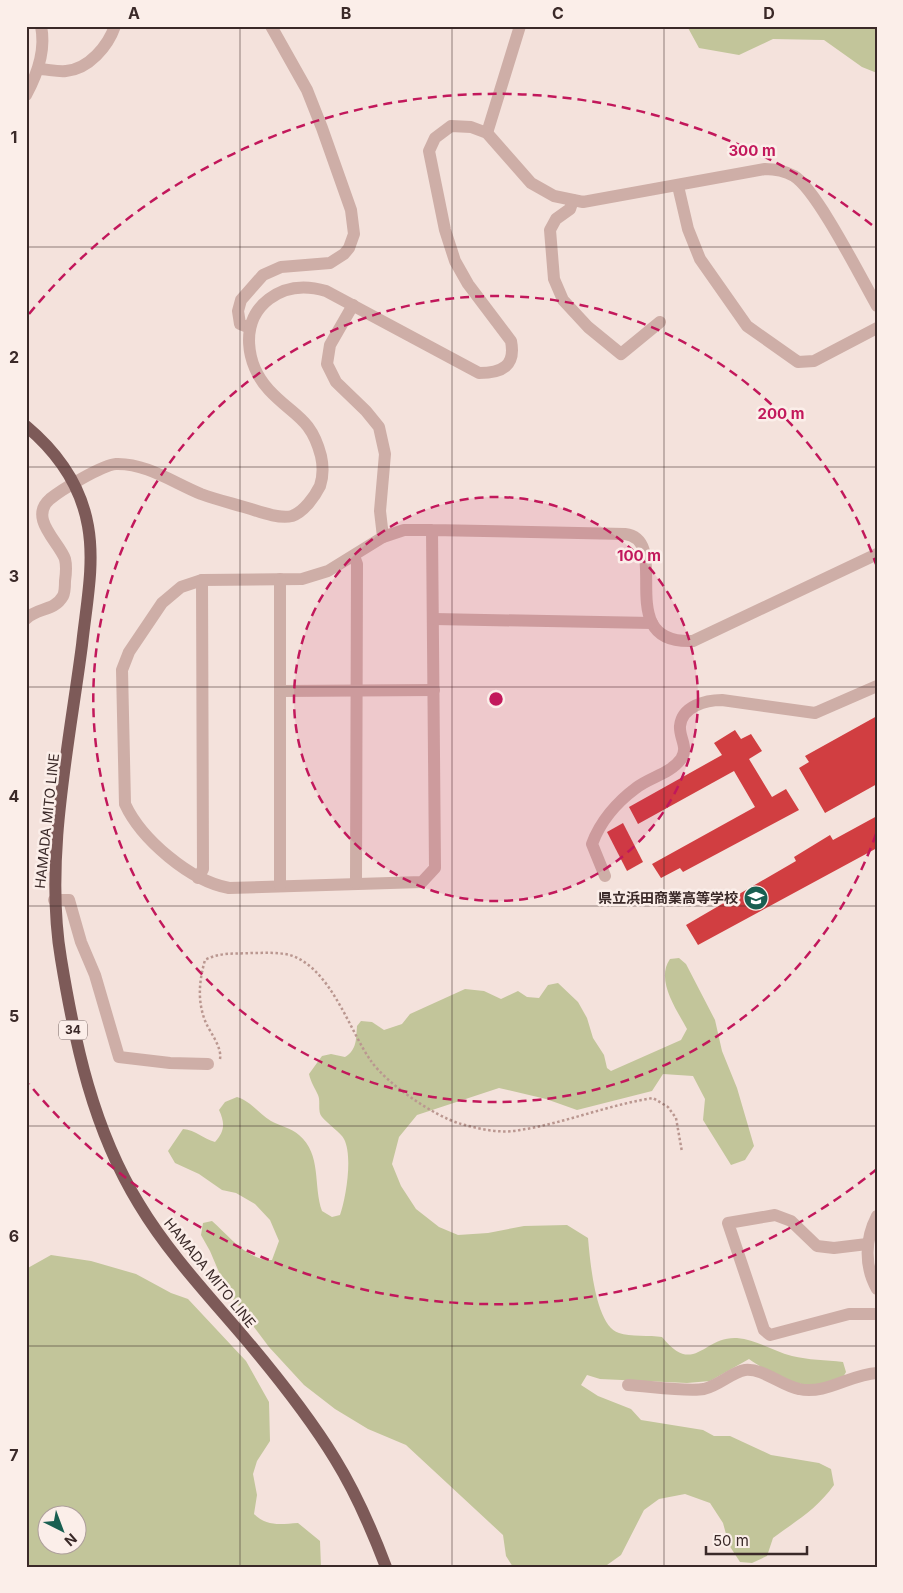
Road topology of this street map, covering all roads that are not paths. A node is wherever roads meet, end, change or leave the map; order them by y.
1 (42, 26) edge
2 (115, 26) edge
3 (271, 26) edge
4 (520, 26) edge
5 (38, 69) junction
6 (26, 95) edge
7 (487, 133) junction
8 (678, 186) junction
9 (573, 200) junction
10 (352, 305) junction
11 (877, 306) edge
12 (660, 322) dead end
13 (250, 328) junction
14 (877, 328) edge
15 (26, 426) edge
16 (74, 485) junction
17 (432, 530) junction
18 (383, 537) junction
19 (877, 554) edge
20 (354, 556) junction
21 (280, 579) junction
22 (202, 580) junction
23 (26, 619) edge
24 (434, 619) junction
25 (652, 623) junction
26 (877, 686) edge
27 (434, 690) junction
28 (281, 691) junction
29 (358, 691) junction
30 (605, 876) dead end
31 (198, 878) junction
32 (356, 883) junction
33 (280, 886) junction
34 (54, 900) junction
35 (208, 1064) road end
36 (877, 1216) edge
37 (867, 1244) junction
38 (877, 1289) edge
39 (877, 1314) edge
40 (877, 1373) edge
41 (628, 1385) dead end
42 (386, 1567) edge

1 - 5 street
2 - 5 street
3 - 13 street
4 - 7 street
5 - 6 street
7 - 9 street
7 - 10 street
8 - 9 street
8 - 11 street
8 - 14 street
9 - 12 street
10 - 13 street
10 - 18 street
13 - 16 street
15 - 16 main road, HAMADA MITO LINE / 34
16 - 23 street
16 - 34 main road, HAMADA MITO LINE / 34
17 - 18 street
17 - 24 street
17 - 25 street
18 - 20 street
19 - 25 street
20 - 21 street
20 - 29 street
21 - 22 street
21 - 28 street
22 - 31 street
22 - 31 street
24 - 25 street
24 - 27 street
26 - 30 street
27 - 29 street
27 - 32 street
28 - 29 street
28 - 33 street
29 - 32 street
31 - 33 street
32 - 33 street
34 - 35 street
34 - 42 main road, HAMADA MITO LINE / 34
36 - 37 street
37 - 38 street
37 - 39 street
40 - 41 street

